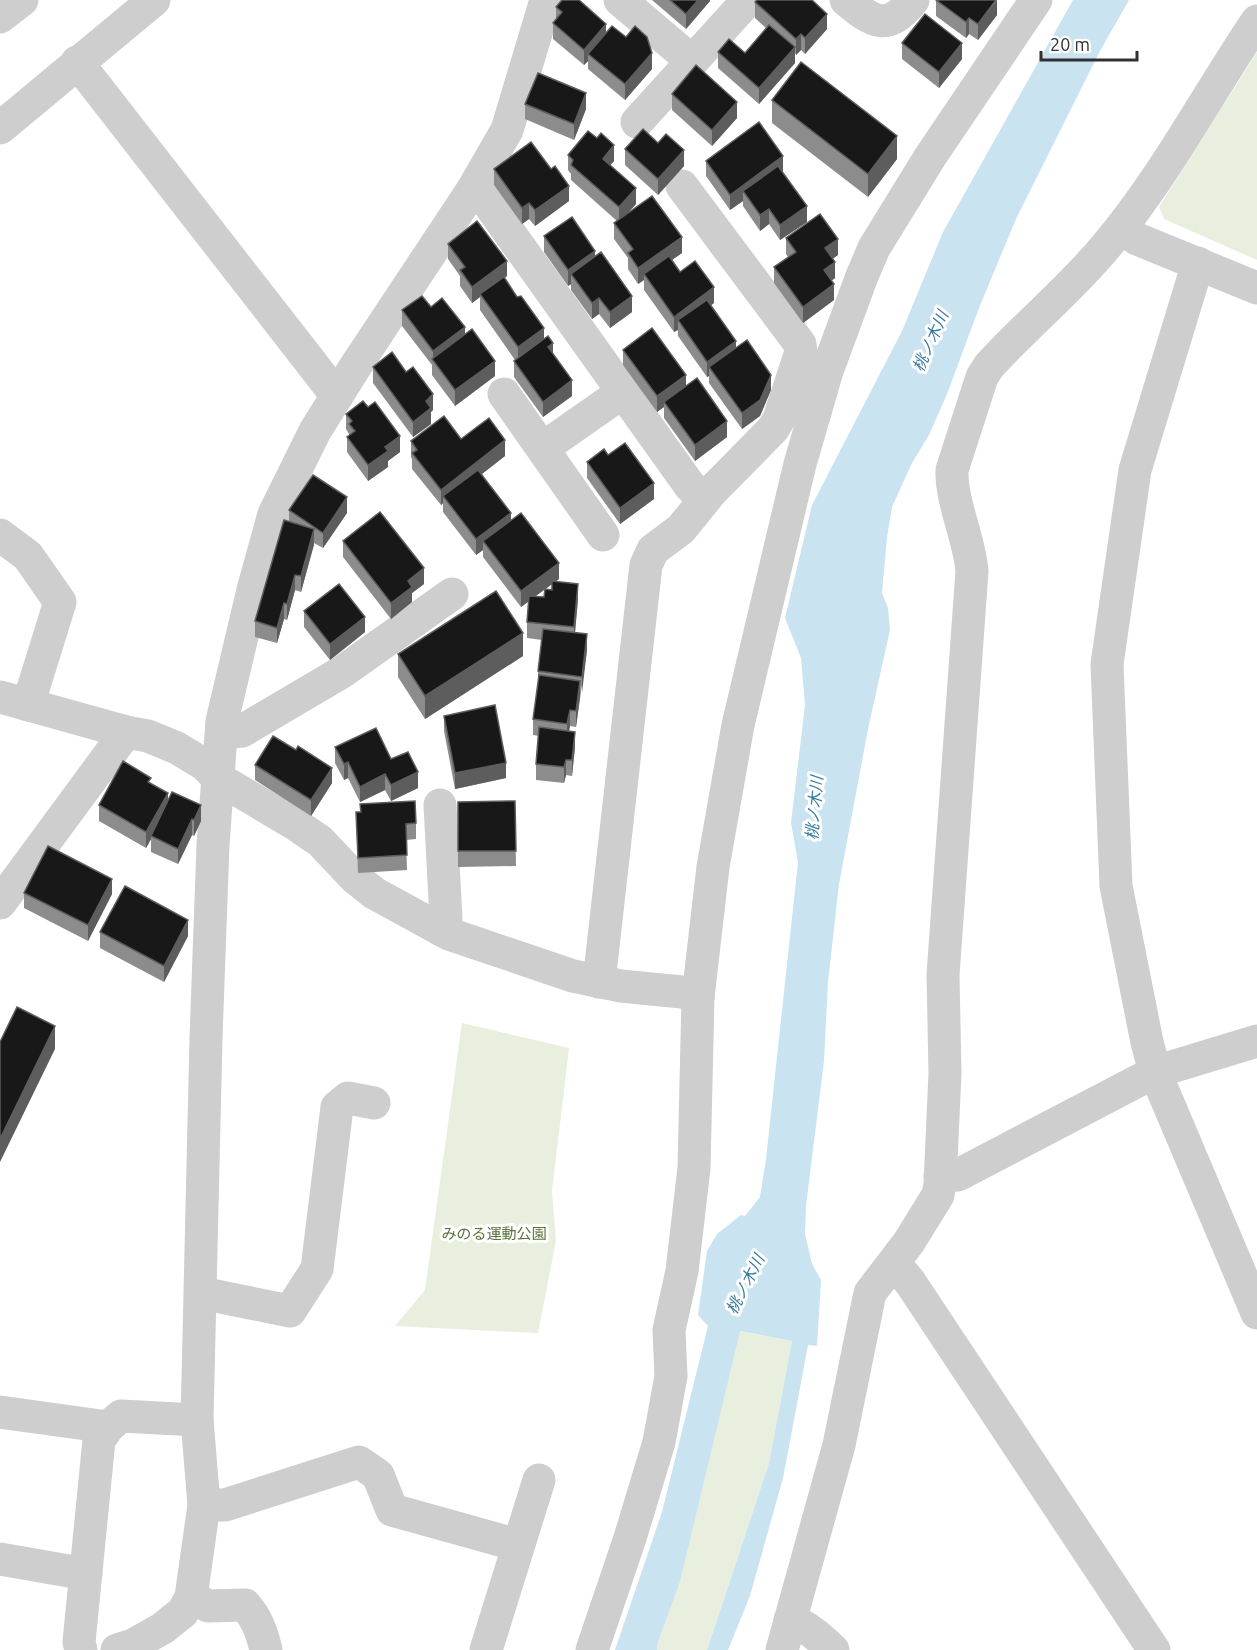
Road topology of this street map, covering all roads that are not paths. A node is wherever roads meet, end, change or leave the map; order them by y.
1 (22, 0) edge
2 (546, 0) edge
3 (620, 0) edge
4 (748, 0) edge
5 (846, 0) edge
6 (913, 0) edge
7 (1036, 0) edge
8 (141, 4) edge
9 (0, 17) edge
10 (1257, 21) edge
11 (692, 61) junction
12 (77, 62) junction
13 (637, 122) dead end
14 (0, 128) edge
15 (682, 186) dead end
16 (472, 189) junction
17 (1120, 228) junction
18 (1198, 263) junction
19 (1257, 288) edge
20 (623, 392) junction
21 (504, 394) dead end
22 (337, 396) junction
23 (543, 448) junction
24 (705, 500) junction
25 (0, 535) edge
26 (603, 535) dead end
27 (452, 594) dead end
28 (14, 701) edge
29 (126, 732) junction
30 (222, 734) junction
31 (219, 780) junction
32 (440, 805) dead end
33 (0, 903) edge
34 (441, 930) junction
35 (600, 982) junction
36 (698, 997) junction
37 (1257, 1041) edge
38 (1155, 1072) junction
39 (374, 1103) dead end
40 (940, 1176) junction
41 (894, 1263) junction
42 (201, 1293) junction
43 (1257, 1313) edge
44 (0, 1412) edge
45 (197, 1420) junction
46 (108, 1427) junction
47 (539, 1480) dead end
48 (204, 1505) junction
49 (519, 1545) junction
50 (0, 1559) edge
51 (86, 1574) junction
52 (191, 1597) junction
53 (786, 1635) edge
54 (81, 1650) edge
55 (117, 1650) edge
56 (266, 1650) edge
57 (486, 1650) edge
58 (592, 1650) edge
59 (833, 1650) edge
60 (1154, 1650) edge

1 - 9 street
2 - 16 street
3 - 11 street
4 - 11 street
5 - 6 street
7 - 36 street
8 - 12 street
10 - 17 street
11 - 13 street
12 - 14 street
12 - 22 street
15 - 24 street
16 - 20 street
16 - 22 street
17 - 18 street
17 - 40 street
18 - 19 street
18 - 38 street
20 - 23 street
20 - 24 street
21 - 23 street
22 - 30 street
23 - 26 street
24 - 35 street
25 - 28 street
27 - 30 street
28 - 29 street
29 - 31 street
29 - 33 street
30 - 31 street
31 - 34 street
31 - 42 street
32 - 34 street
34 - 35 street
35 - 36 street
36 - 58 street
37 - 38 street
38 - 40 street
38 - 43 street
39 - 42 street
40 - 41 street
41 - 53 street
41 - 60 street
42 - 45 street
44 - 46 street
45 - 46 street
45 - 48 street
46 - 51 street
47 - 49 street
48 - 49 street
48 - 52 street
49 - 57 street
50 - 51 street
51 - 54 street
52 - 55 street
52 - 56 street
53 - 59 street

